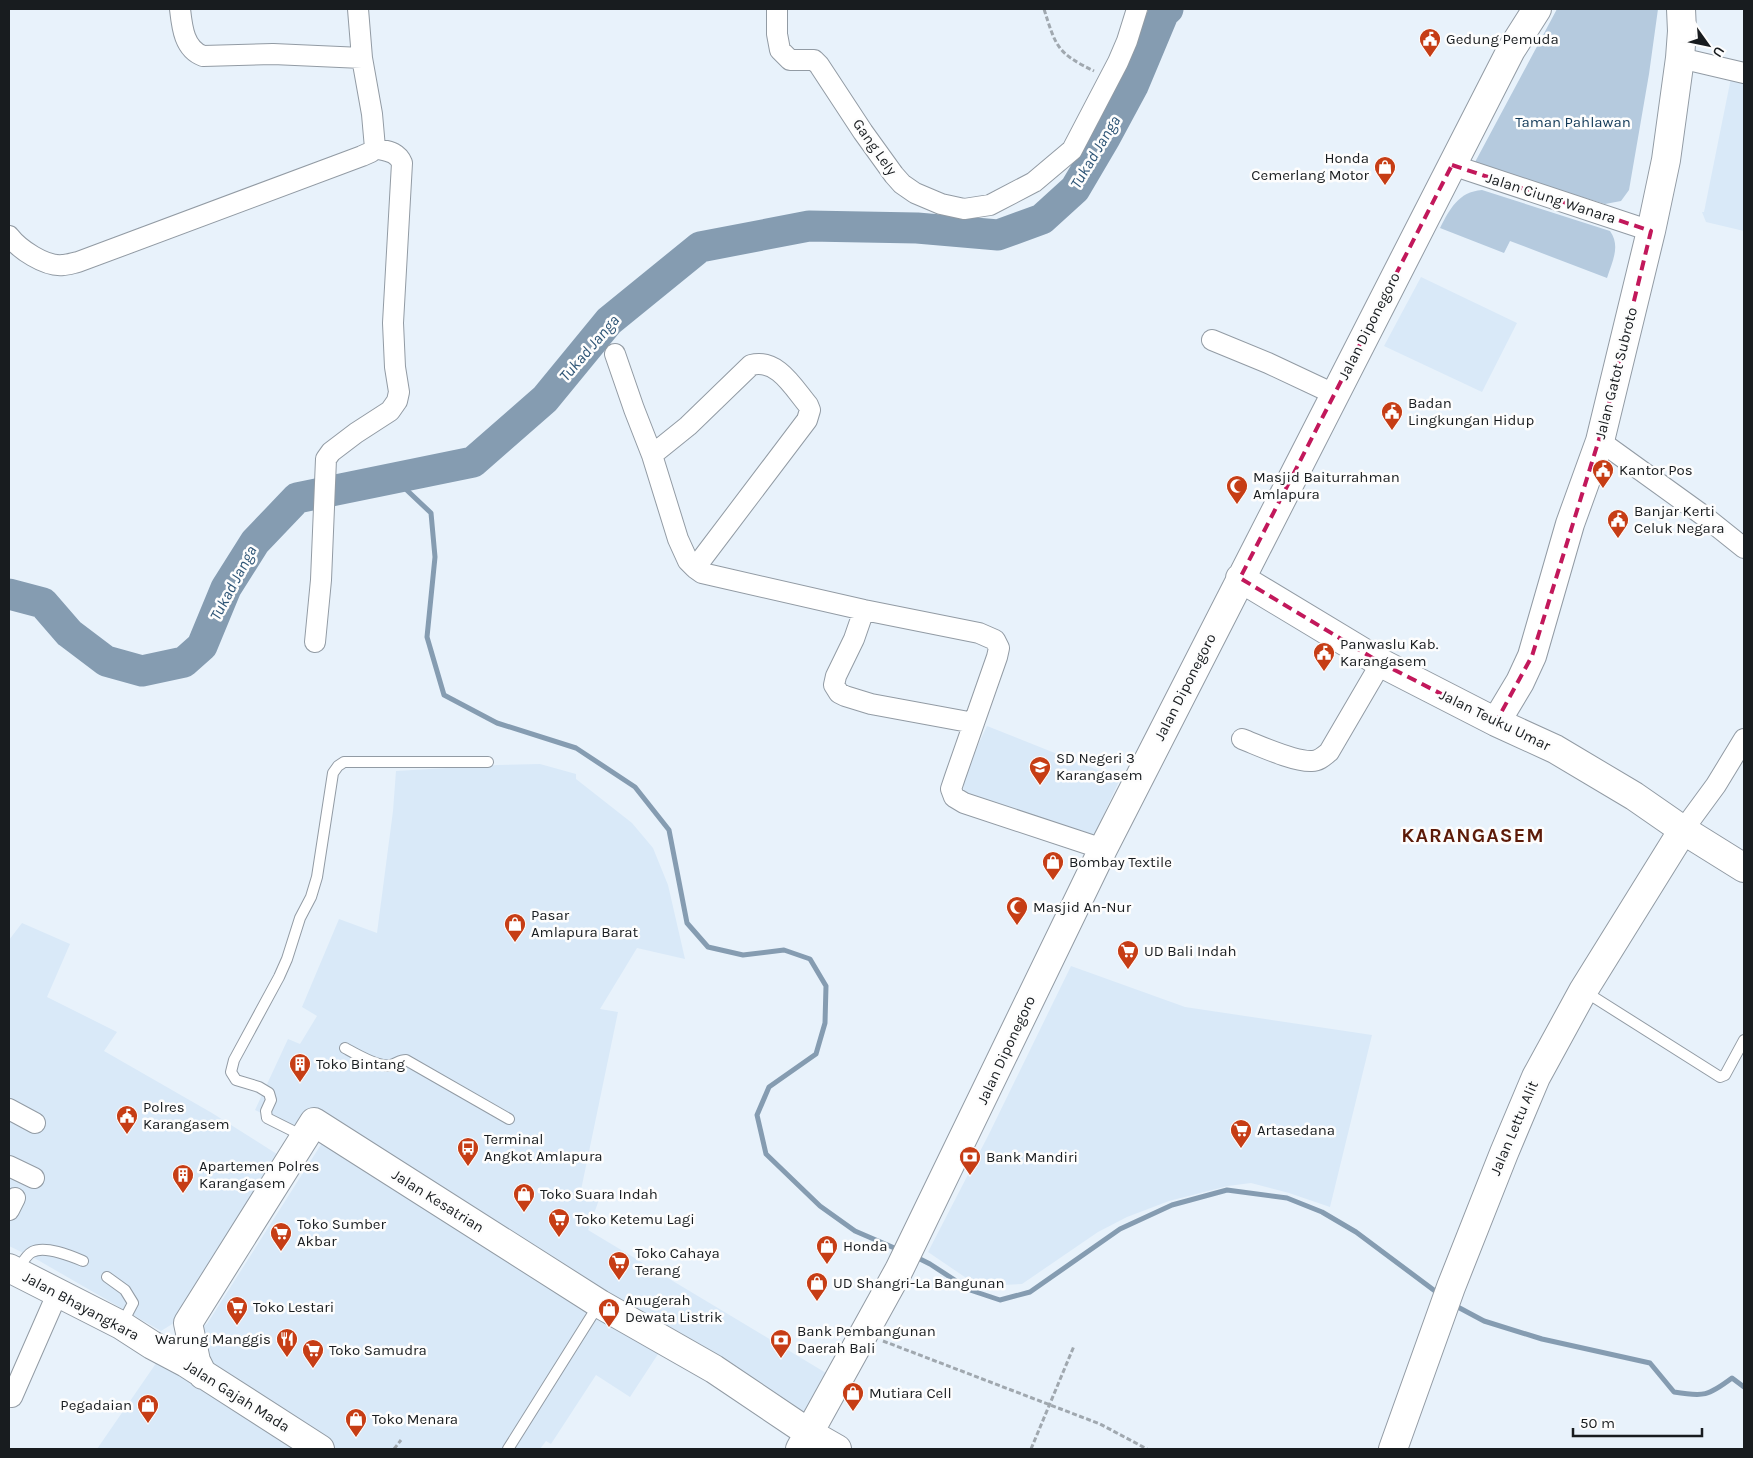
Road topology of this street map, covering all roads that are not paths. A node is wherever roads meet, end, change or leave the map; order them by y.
1 (180, 9) edge
2 (358, 9) edge
3 (777, 9) edge
4 (1137, 9) edge
5 (1537, 9) edge
6 (1681, 9) edge
7 (362, 58) junction
8 (1680, 58) junction
9 (1744, 73) edge
10 (375, 148) junction
11 (1452, 165) junction
12 (1651, 231) junction
13 (9, 236) edge
14 (1212, 340) dead end
15 (616, 354) dead end
16 (1334, 394) junction
17 (1600, 441) junction
18 (652, 455) junction
19 (1744, 548) edge
20 (695, 568) junction
21 (1240, 578) junction
22 (864, 610) junction
23 (315, 642) dead end
24 (1381, 662) junction
25 (1496, 722) junction
26 (974, 723) junction
27 (1242, 739) dead end
28 (1744, 739) edge
29 (488, 762) dead end
30 (1683, 830) junction
31 (1103, 849) junction
32 (1744, 868) edge
33 (1583, 990) junction
34 (1744, 1040) edge
35 (345, 1048) dead end
36 (9, 1109) edge
37 (509, 1119) dead end
38 (35, 1123) dead end
39 (305, 1137) junction
40 (9, 1166) edge
41 (34, 1178) dead end
42 (83, 1261) dead end
43 (13, 1270) edge
44 (107, 1277) dead end
45 (58, 1292) junction
46 (600, 1304) junction
47 (188, 1323) junction
48 (121, 1325) junction
49 (152, 1345) junction
50 (204, 1375) junction
51 (12, 1397) dead end
52 (804, 1441) edge
53 (320, 1449) edge
54 (508, 1449) edge
55 (837, 1449) edge
56 (1393, 1449) edge

1 - 7 street
2 - 7 street
3 - 4 street, Gang Lely
5 - 11 street, Jalan Diponegoro
6 - 8 street, Jalan Gatot Subroto
7 - 10 street
8 - 9 street
8 - 12 street, Jalan Gatot Subroto
10 - 13 street
10 - 23 street
11 - 12 street, Jalan Ciung Wanara
11 - 16 street, Jalan Diponegoro
12 - 17 street, Jalan Gatot Subroto
14 - 16 street
15 - 18 street
16 - 21 street, Jalan Diponegoro
17 - 19 street
17 - 25 street, Jalan Gatot Subroto
18 - 20 street
18 - 20 street
20 - 22 street
21 - 24 street, Jalan Teuku Umar
21 - 31 street, Jalan Diponegoro
22 - 26 street
22 - 26 street
24 - 25 street, Jalan Teuku Umar
24 - 27 street
25 - 30 street, Jalan Teuku Umar
26 - 31 street
28 - 30 street
29 - 39 lane
30 - 32 street, Jalan Teuku Umar
30 - 33 street, Jalan Lettu Alit
31 - 52 street, Jalan Diponegoro
33 - 34 lane
33 - 56 street, Jalan Lettu Alit
35 - 37 lane
36 - 38 street
39 - 46 street, Jalan Kesatrian
39 - 47 street, Jalan Kesatrian
40 - 41 street
42 - 43 lane
43 - 45 street, Jalan Bhayangkara
44 - 48 lane
45 - 48 street, Jalan Bhayangkara
45 - 51 street
46 - 52 street, Jalan Kesatrian
46 - 54 lane
47 - 49 street
47 - 50 street
48 - 49 street, Jalan Bhayangkara
49 - 50 street, Jalan Gajah Mada
50 - 53 street, Jalan Gajah Mada
52 - 55 street, Jalan Kesatrian

